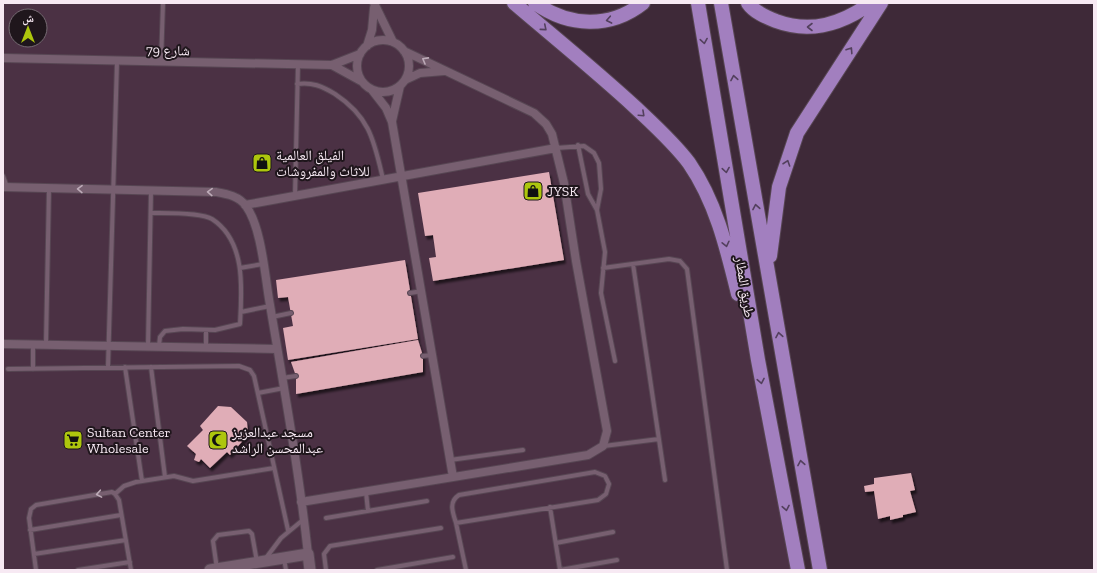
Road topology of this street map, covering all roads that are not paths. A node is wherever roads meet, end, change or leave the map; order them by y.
1 (163, 3) edge
2 (514, 3) edge
3 (535, 3) edge
4 (643, 3) edge
5 (698, 3) edge
6 (721, 3) edge
7 (748, 3) edge
8 (871, 3) edge
9 (881, 3) edge
10 (374, 4) edge
11 (393, 42) junction
12 (367, 46) junction
13 (404, 50) junction
14 (360, 54) junction
15 (3, 58) edge
16 (3, 62) edge
17 (117, 62) junction
18 (161, 63) junction
19 (298, 64) junction
20 (332, 65) junction
21 (445, 71) junction
22 (362, 81) junction
23 (402, 83) junction
24 (297, 84) junction
25 (372, 90) junction
26 (392, 122) junction
27 (578, 145) junction
28 (556, 148) junction
29 (3, 176) edge
30 (402, 176) junction
31 (383, 180) junction
32 (5, 187) edge
33 (49, 188) junction
34 (114, 190) junction
35 (151, 191) junction
36 (295, 196) junction
37 (245, 205) junction
38 (597, 210) junction
39 (151, 213) junction
40 (263, 264) junction
41 (633, 264) junction
42 (240, 268) junction
43 (604, 268) junction
44 (768, 270) junction
45 (422, 291) junction
46 (410, 293) dead end
47 (270, 306) junction
48 (240, 312) junction
49 (291, 313) dead end
50 (272, 317) junction
51 (206, 330) junction
52 (3, 344) edge
53 (33, 344) junction
54 (46, 344) junction
55 (108, 346) junction
56 (148, 346) junction
57 (159, 346) junction
58 (206, 347) junction
59 (277, 349) junction
60 (432, 354) junction
61 (423, 356) dead end
62 (758, 360) junction
63 (615, 361) dead end
64 (108, 367) junction
65 (125, 367) junction
66 (151, 367) junction
67 (8, 369) dead end
68 (33, 369) junction
69 (296, 376) dead end
70 (282, 378) junction
71 (284, 388) junction
72 (258, 393) junction
73 (659, 439) junction
74 (604, 446) junction
75 (523, 450) dead end
76 (450, 460) junction
77 (274, 468) junction
78 (165, 477) junction
79 (453, 477) junction
80 (665, 480) dead end
81 (142, 481) junction
82 (366, 491) junction
83 (115, 494) junction
84 (427, 501) dead end
85 (301, 502) junction
86 (550, 508) junction
87 (368, 511) junction
88 (121, 515) junction
89 (326, 518) dead end
90 (304, 519) junction
91 (456, 523) junction
92 (441, 528) dead end
93 (30, 530) junction
94 (288, 530) junction
95 (613, 532) dead end
96 (126, 540) junction
97 (556, 543) junction
98 (34, 554) junction
99 (308, 554) junction
100 (453, 557) dead end
101 (284, 558) junction
102 (617, 560) dead end
103 (130, 562) junction
104 (260, 562) junction
105 (214, 569) edge
106 (36, 570) edge
107 (78, 570) edge
108 (131, 570) edge
109 (286, 570) edge
110 (310, 570) edge
111 (326, 570) edge
112 (377, 570) edge
113 (466, 570) edge
114 (560, 570) edge
115 (727, 570) edge
116 (798, 570) edge
117 (820, 570) edge

1 - 18 lane
2 -> 62 highway
4 -> 3 highway
5 -> 62 highway, طريق المطار
44 -> 6 highway, طريق المطار
8 -> 7 highway
44 -> 9 highway
10 - 11 street
10 - 12 street
11 - 12 street
11 - 13 street
12 - 14 street
21 -> 13 street
13 - 23 street
14 - 20 street, شارع 79
14 - 22 street
15 - 16 lane
15 - 17 street, شارع 79
17 - 18 street, شارع 79
17 - 34 lane
18 - 19 street, شارع 79
19 - 20 street, شارع 79
19 - 24 lane
20 - 22 street, شارع 79
21 - 23 street
21 - 28 street
22 - 25 street
23 - 25 street
23 - 26 street
24 - 31 lane
24 - 36 lane
25 - 26 street
26 - 30 street
27 - 28 lane
27 - 38 lane
27 - 38 lane
28 - 30 street
28 - 74 street
29 - 32 lane
30 - 31 street
30 - 45 street
31 - 36 street
32 - 33 street
34 -> 33 street
33 - 54 lane
34 - 35 street
34 - 55 lane
37 -> 35 street
35 - 39 lane
36 - 37 street
37 - 40 street
38 - 43 lane
39 - 42 lane
39 - 56 lane
40 - 42 lane
40 - 47 street
41 - 43 lane
41 - 73 lane
41 - 115 lane
42 - 48 lane
43 - 63 lane
117 -> 44 highway, طريق المطار
45 - 46 lane
45 - 60 street
47 - 48 lane
47 - 50 street
48 - 51 lane
49 - 50 lane
50 - 59 street
51 - 57 lane
51 - 58 lane
52 - 53 street
53 - 54 street
53 - 68 lane
54 - 55 street
55 - 56 street
55 - 64 lane
56 - 57 street
57 - 58 street
58 - 59 street
59 - 70 street
60 - 61 lane
60 - 76 street
62 -> 116 highway, طريق المطار
64 - 65 lane
64 - 68 lane
65 - 66 lane
65 - 81 lane
66 - 72 lane
66 - 78 lane
67 - 68 lane
69 - 70 lane
70 - 71 street
71 - 72 lane
71 - 85 street
72 - 77 lane
73 - 74 lane
73 - 80 lane
74 - 79 street
75 - 76 lane
76 - 79 street
77 - 78 lane
77 - 94 lane
78 - 81 lane
79 - 82 street
81 - 83 lane
82 - 85 street
82 - 87 lane
83 - 88 lane
83 -> 93 lane
84 - 87 lane
85 - 90 street
86 - 91 lane
86 - 91 lane
86 - 97 lane
87 - 89 lane
88 - 93 lane
88 - 96 lane
90 - 94 lane
90 - 99 street
91 - 113 lane
92 - 111 lane
93 - 98 lane
94 - 104 lane
95 - 97 lane
96 - 98 lane
96 - 103 lane
97 - 114 lane
98 - 106 lane
99 - 101 street
99 - 110 street
100 - 112 lane
101 - 104 street
101 - 109 lane
102 - 114 lane
103 - 107 lane
103 - 108 lane
104 - 105 street
104 - 105 lane

